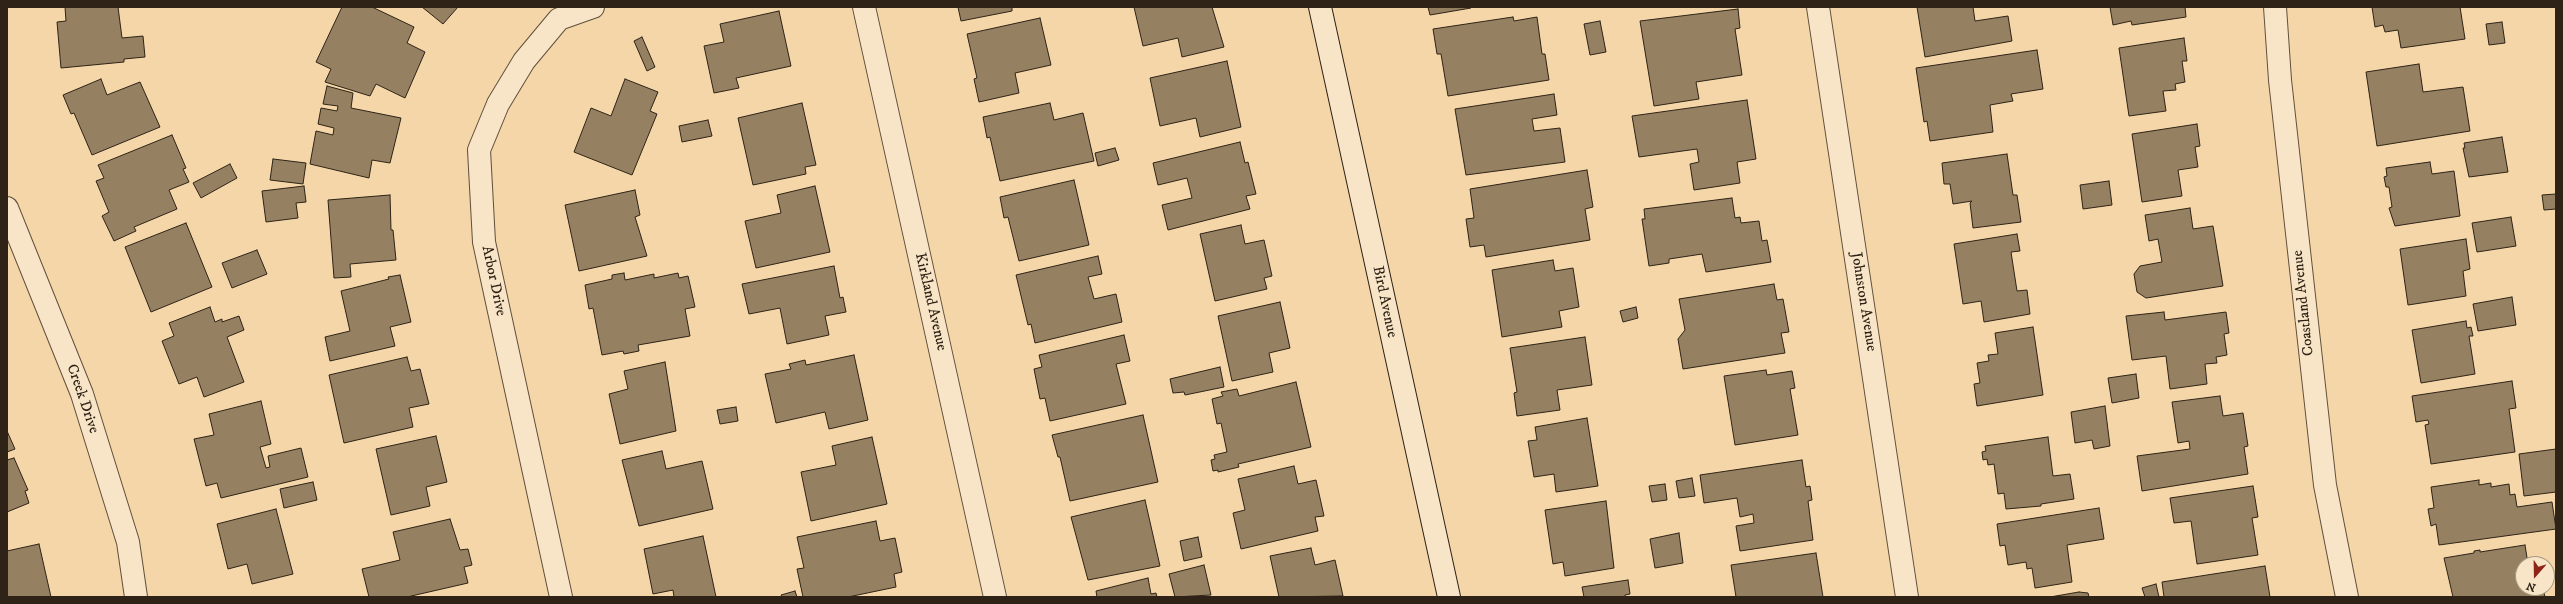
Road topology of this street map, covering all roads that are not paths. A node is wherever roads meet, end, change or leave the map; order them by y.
1 (593, 7) edge
2 (864, 7) edge
3 (1320, 7) edge
4 (1818, 7) edge
5 (2275, 7) edge
6 (7, 208) edge
7 (136, 597) edge
8 (561, 597) edge
9 (995, 597) edge
10 (1449, 597) edge
11 (1907, 597) edge
12 (2347, 597) edge

1 - 8 street, Arbor Drive
2 - 9 street, Kirkland Avenue
3 - 10 street, Bird Avenue
4 - 11 street, Johnston Avenue
5 - 12 street, Coastland Avenue
6 - 7 street, Creek Drive

